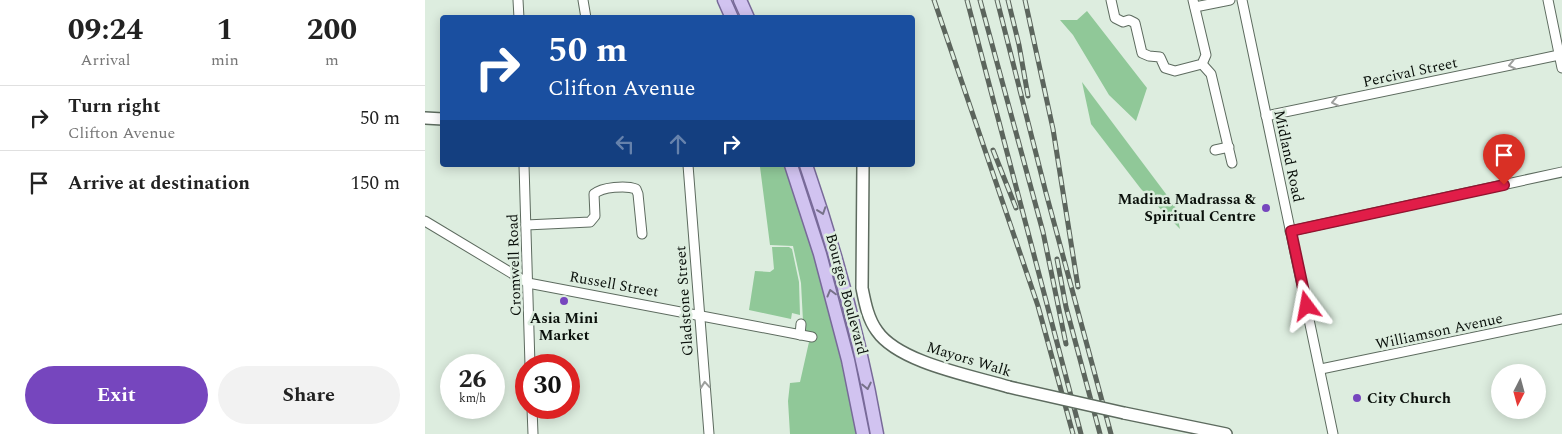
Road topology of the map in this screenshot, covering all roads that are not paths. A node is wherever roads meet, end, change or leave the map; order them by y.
1 (518, 0) edge
2 (583, 0) edge
3 (724, 0) edge
4 (740, 0) edge
5 (1111, 0) edge
6 (1230, 0) edge
7 (1242, 0) edge
8 (1548, 0) edge
9 (1194, 4) edge
10 (519, 15) edge
11 (586, 15) edge
12 (732, 15) edge
13 (747, 15) edge
14 (1559, 55) junction
15 (1202, 64) junction
16 (1562, 68) edge
17 (1266, 116) junction
18 (425, 118) edge
19 (440, 119) edge
20 (1229, 147) junction
21 (1215, 150) dead end
22 (1232, 163) dead end
23 (524, 167) edge
24 (688, 167) edge
25 (792, 167) edge
26 (807, 167) edge
27 (863, 167) edge
28 (1562, 172) edge
29 (425, 221) edge
30 (526, 225) junction
31 (1291, 231) junction
32 (642, 234) dead end
33 (528, 283) junction
34 (699, 314) junction
35 (1562, 319) edge
36 (801, 324) dead end
37 (800, 334) junction
38 (812, 337) dead end
39 (530, 354) edge
40 (1321, 369) junction
41 (532, 419) edge
42 (1206, 432) edge
43 (533, 434) edge
44 (709, 434) edge
45 (863, 434) edge
46 (877, 434) edge
47 (1226, 434) edge
48 (1333, 434) edge

1 - 10 street
2 - 11 street
3 - 12 main road
4 - 13 main road
5 - 15 street
6 - 9 street
7 - 17 street, Midland Road
8 - 14 street
9 - 15 street
14 - 16 street
14 -> 17 street, Percival Street
15 - 20 street
17 - 31 street, Midland Road
18 - 19 street
20 - 21 street
20 - 22 street
23 - 30 street, Cromwell Road
24 - 34 street, Gladstone Street
45 -> 25 main road, Bourges Boulevard
26 -> 46 main road, Bourges Boulevard
27 - 42 street, Mayors Walk, bridge
28 - 31 street
29 - 33 street, Russell Street
30 - 32 street
30 - 33 street, Cromwell Road
31 - 40 street, Midland Road
33 - 34 street, Russell Street
33 - 39 street, Cromwell Road
34 - 37 street, Russell Street
44 -> 34 street, Gladstone Street
35 - 40 street, Williamson Avenue
36 - 37 street
37 - 38 street, Russell Street
40 - 48 street, Midland Road
41 - 43 street
42 - 47 street, Mayors Walk

